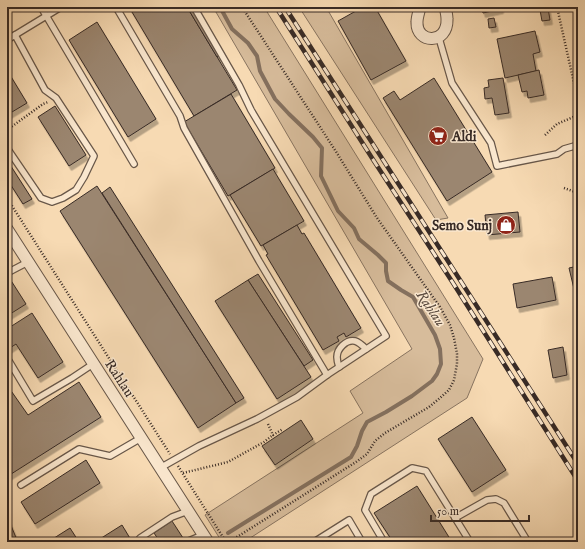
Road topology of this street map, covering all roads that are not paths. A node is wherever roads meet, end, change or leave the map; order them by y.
1 (41, 7) edge
2 (60, 7) edge
3 (116, 7) edge
4 (194, 7) edge
5 (420, 7) edge
6 (445, 7) edge
7 (46, 16) junction
8 (15, 36) junction
9 (439, 38) junction
10 (7, 40) edge
11 (578, 145) edge
12 (7, 148) edge
13 (134, 164) dead end
14 (7, 229) edge
15 (28, 262) junction
16 (7, 273) edge
17 (366, 349) junction
18 (9, 360) dead end
19 (93, 364) junction
20 (339, 367) junction
21 (327, 375) junction
22 (141, 438) junction
23 (160, 468) junction
24 (20, 485) dead end
25 (188, 511) junction
26 (455, 518) junction
27 (140, 538) dead end
28 (205, 538) edge
29 (186, 542) edge
30 (314, 542) edge
31 (362, 542) edge
32 (384, 542) edge
33 (470, 542) edge
34 (528, 542) edge

1 - 7 lane
2 - 7 lane
3 - 21 lane
4 - 17 lane
5 - 9 street
6 - 9 street
7 - 8 lane
7 - 13 lane
8 - 10 lane
8 - 12 lane
9 - 11 lane
14 - 15 street, Rahlau
15 - 16 lane
15 - 19 street, Rahlau
17 - 20 lane
17 - 20 lane
18 - 19 lane
19 - 22 street, Rahlau
20 - 21 lane
21 - 23 lane
22 - 23 street, Rahlau
22 - 24 lane
23 - 25 street, Rahlau
25 - 27 lane
25 - 28 street, Rahlau
26 - 32 lane
26 - 33 lane
26 - 34 lane
28 - 29 lane
30 - 31 lane

